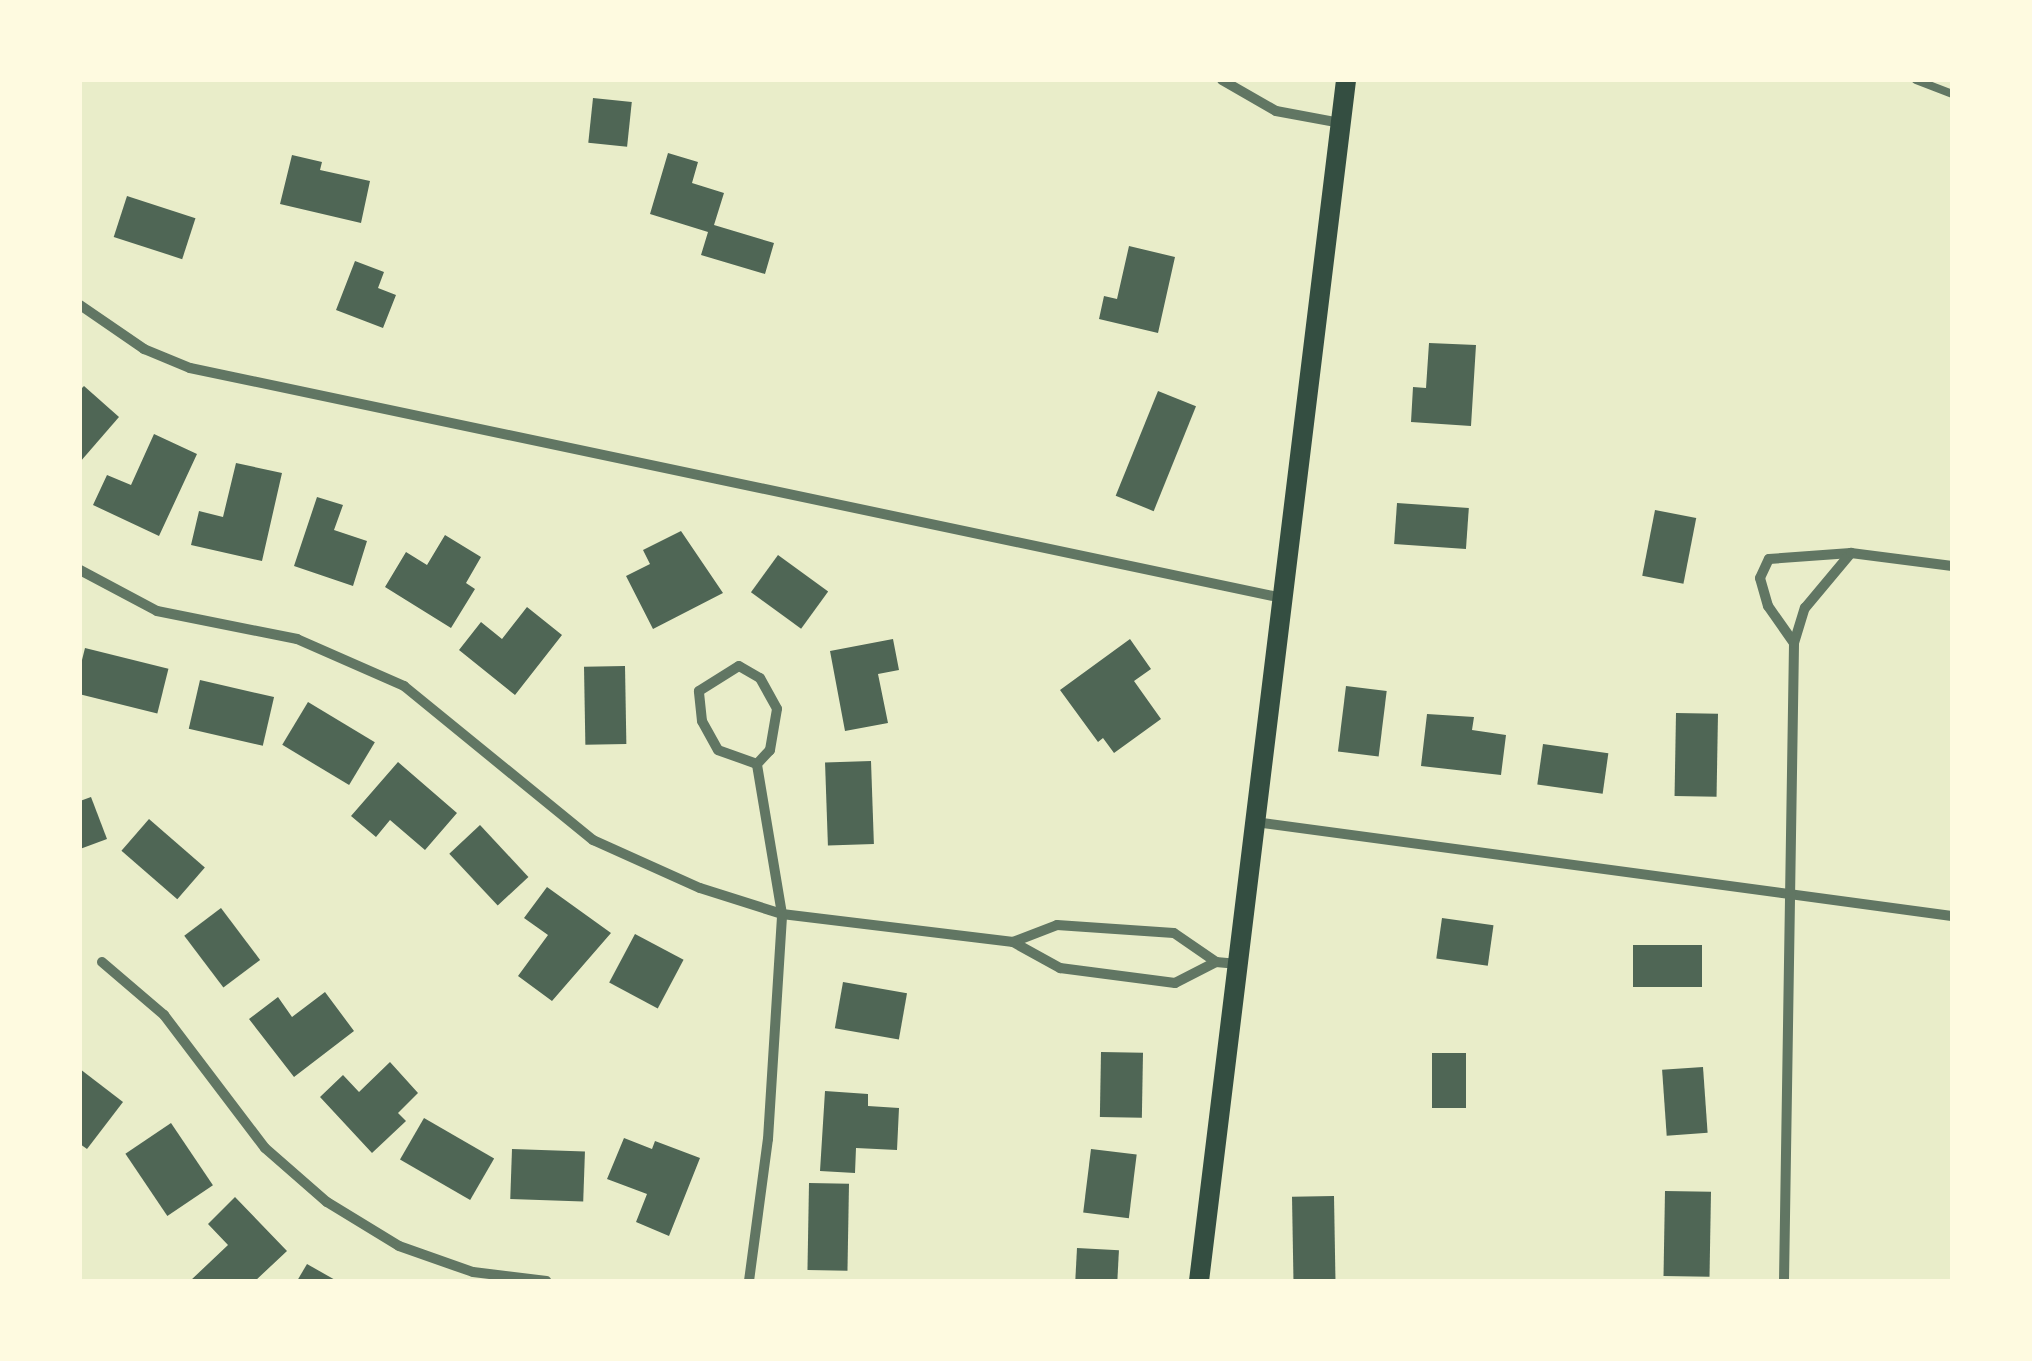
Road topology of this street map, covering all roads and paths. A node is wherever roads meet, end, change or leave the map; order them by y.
1 (1222, 80) edge
2 (1346, 80) edge
3 (1916, 80) edge
4 (1952, 94) edge
5 (1340, 122) junction
6 (80, 305) edge
7 (1851, 552) junction
8 (1952, 566) edge
9 (80, 570) edge
10 (1284, 598) junction
11 (1794, 643) junction
12 (757, 764) junction
13 (1255, 822) junction
14 (1786, 895) junction
15 (782, 914) junction
16 (1952, 916) edge
17 (1013, 942) junction
18 (102, 962) dead end
19 (1216, 962) junction
20 (1239, 964) junction
21 (546, 1281) edge
22 (748, 1281) edge
23 (1199, 1281) edge
24 (1784, 1281) edge

1 - 5 street
2 - 5 main road
3 - 4 lane
5 - 10 main road
6 - 10 street
7 - 8 street
7 - 11 street
7 - 11 street
9 - 15 street
10 - 13 main road
11 - 14 street
12 - 12 street
12 - 15 street
13 - 14 street
13 - 20 main road
14 - 16 street
14 - 24 street
15 - 17 street
15 - 22 street
17 - 19 street
17 - 19 street
18 - 21 street
19 - 20 street
20 - 23 main road

